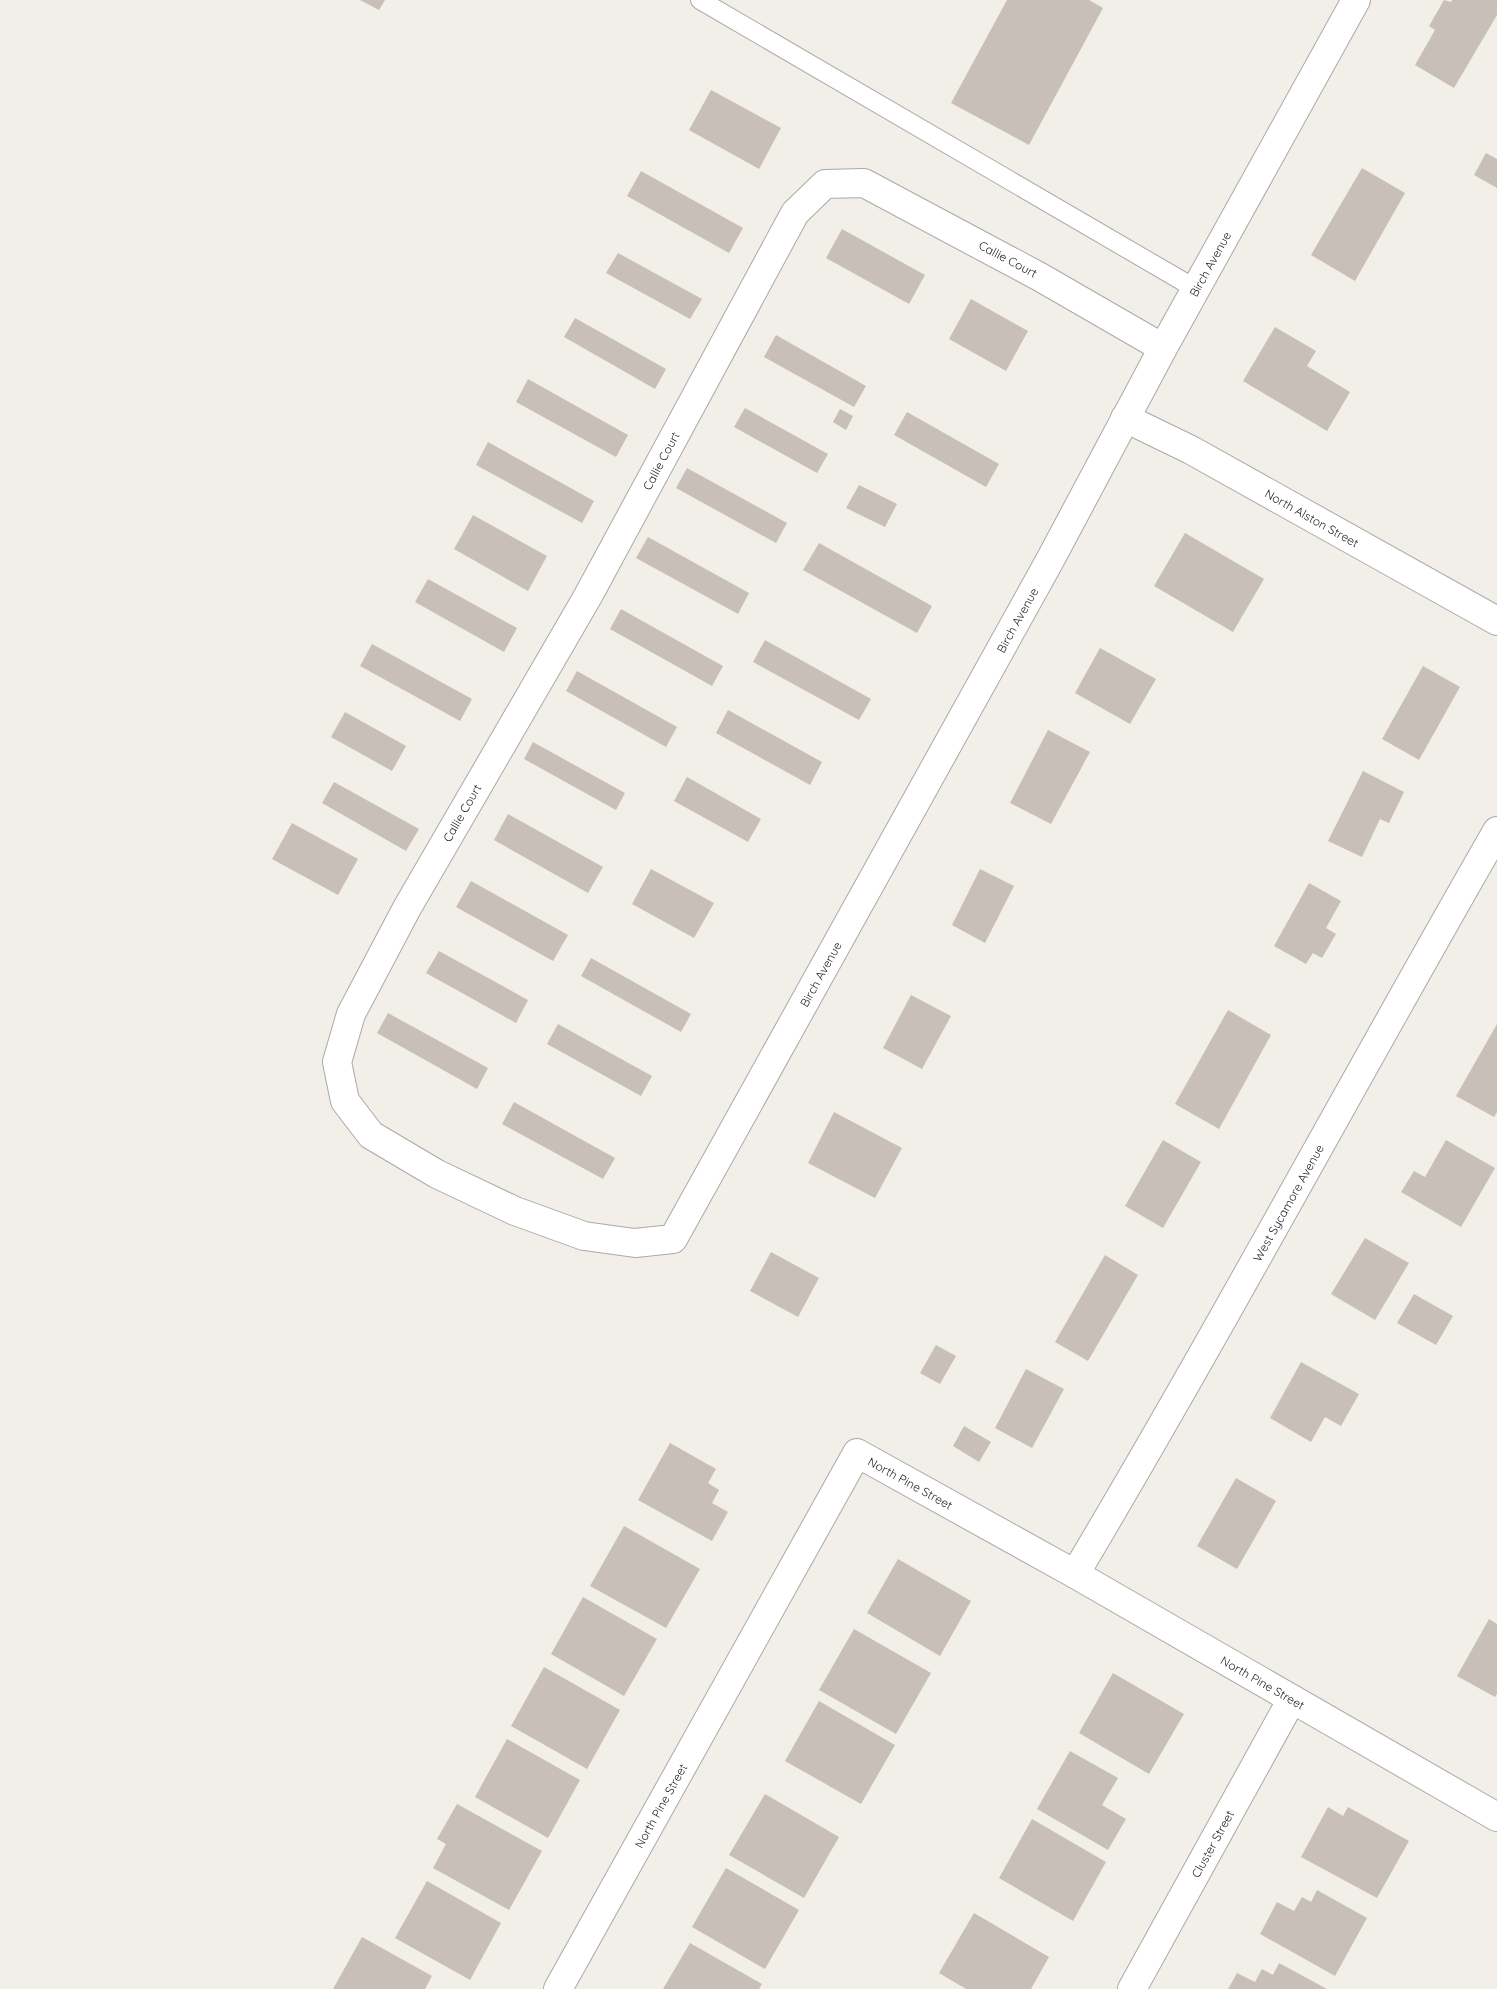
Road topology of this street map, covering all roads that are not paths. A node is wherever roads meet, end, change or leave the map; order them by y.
1 (700, 0) edge
2 (1356, 0) edge
3 (1196, 289) junction
4 (1163, 348) junction
5 (1125, 418) junction
6 (1497, 621) edge
7 (1497, 832) edge
8 (673, 1239) joint
9 (1075, 1574) junction
10 (1292, 1699) junction
11 (1497, 1817) edge
12 (558, 1989) edge
13 (1132, 1989) edge

1 - 3 lane
2 - 3 street, Birch Avenue
3 - 4 street, Birch Avenue
4 - 5 street, Birch Avenue
4 - 8 street, Callie Court
5 - 6 street, North Alston Street
5 - 8 street, Birch Avenue
7 - 9 street, West Sycamore Avenue
9 - 10 street, North Pine Street
9 - 12 street, North Pine Street
10 - 11 street, North Pine Street
10 - 13 street, Cluster Street

